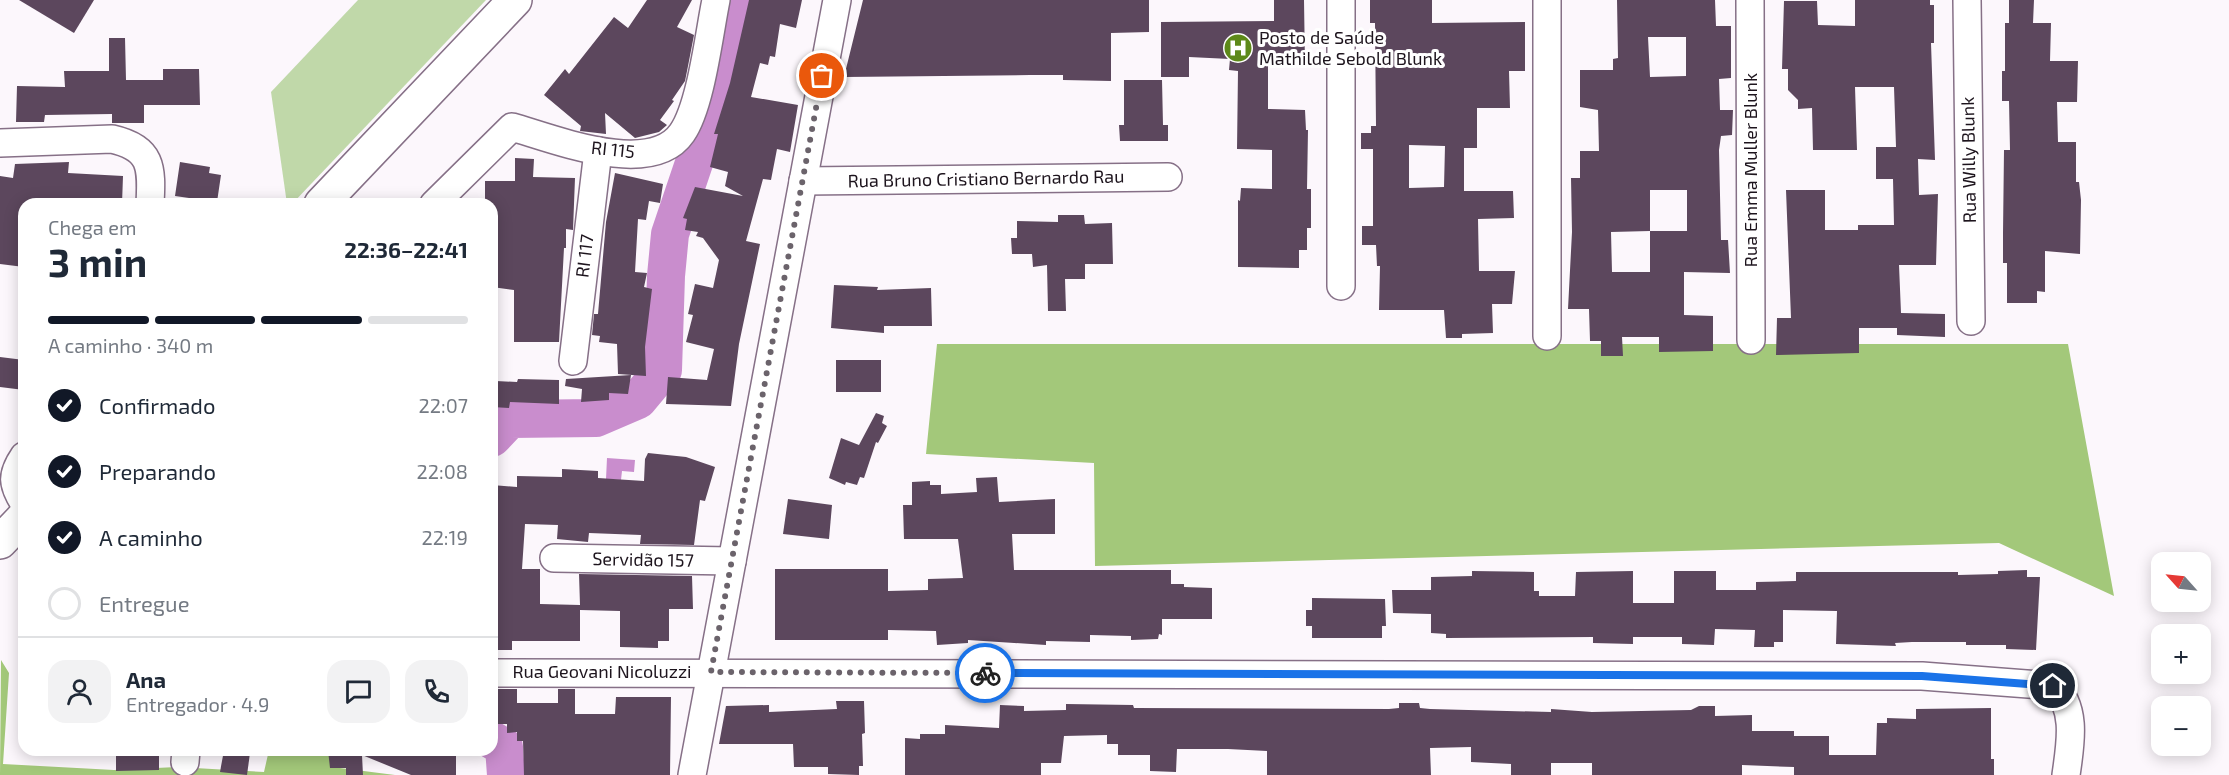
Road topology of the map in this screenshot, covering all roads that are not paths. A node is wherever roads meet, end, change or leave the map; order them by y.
1 (515, 0) edge
2 (716, 0) edge
3 (837, 0) edge
4 (1341, 0) edge
5 (1547, 0) edge
6 (1750, 0) edge
7 (1966, 0) edge
8 (0, 143) edge
9 (598, 151) junction
10 (1168, 177) dead end
11 (803, 181) junction
12 (150, 198) edge
13 (327, 198) edge
14 (440, 198) edge
15 (1341, 286) dead end
16 (1971, 321) dead end
17 (1547, 336) dead end
18 (1752, 340) dead end
19 (573, 361) dead end
20 (18, 467) edge
21 (18, 493) edge
22 (18, 523) edge
23 (0, 542) edge
24 (554, 558) dead end
25 (732, 561) junction
26 (711, 672) junction
27 (498, 673) edge
28 (692, 775) edge
29 (2066, 775) edge

1 - 13 highway
2 - 9 street, RI 115
3 - 11 street
4 - 15 street
5 - 17 street
6 - 18 street, Rua Emma Muller Blunk
7 - 16 street, Rua Willy Blunk
8 - 12 street
9 - 14 street, RI 115
9 - 19 street, RI 117
10 - 11 street, Rua Bruno Cristiano Bernardo Rau
11 - 25 street
20 - 21 street
22 - 23 highway
24 - 25 street, Servidão 157
25 - 26 street
26 - 27 street, Rua Geovani Nicoluzzi
26 - 28 street
26 - 29 street, Rua Geovani Nicoluzzi

